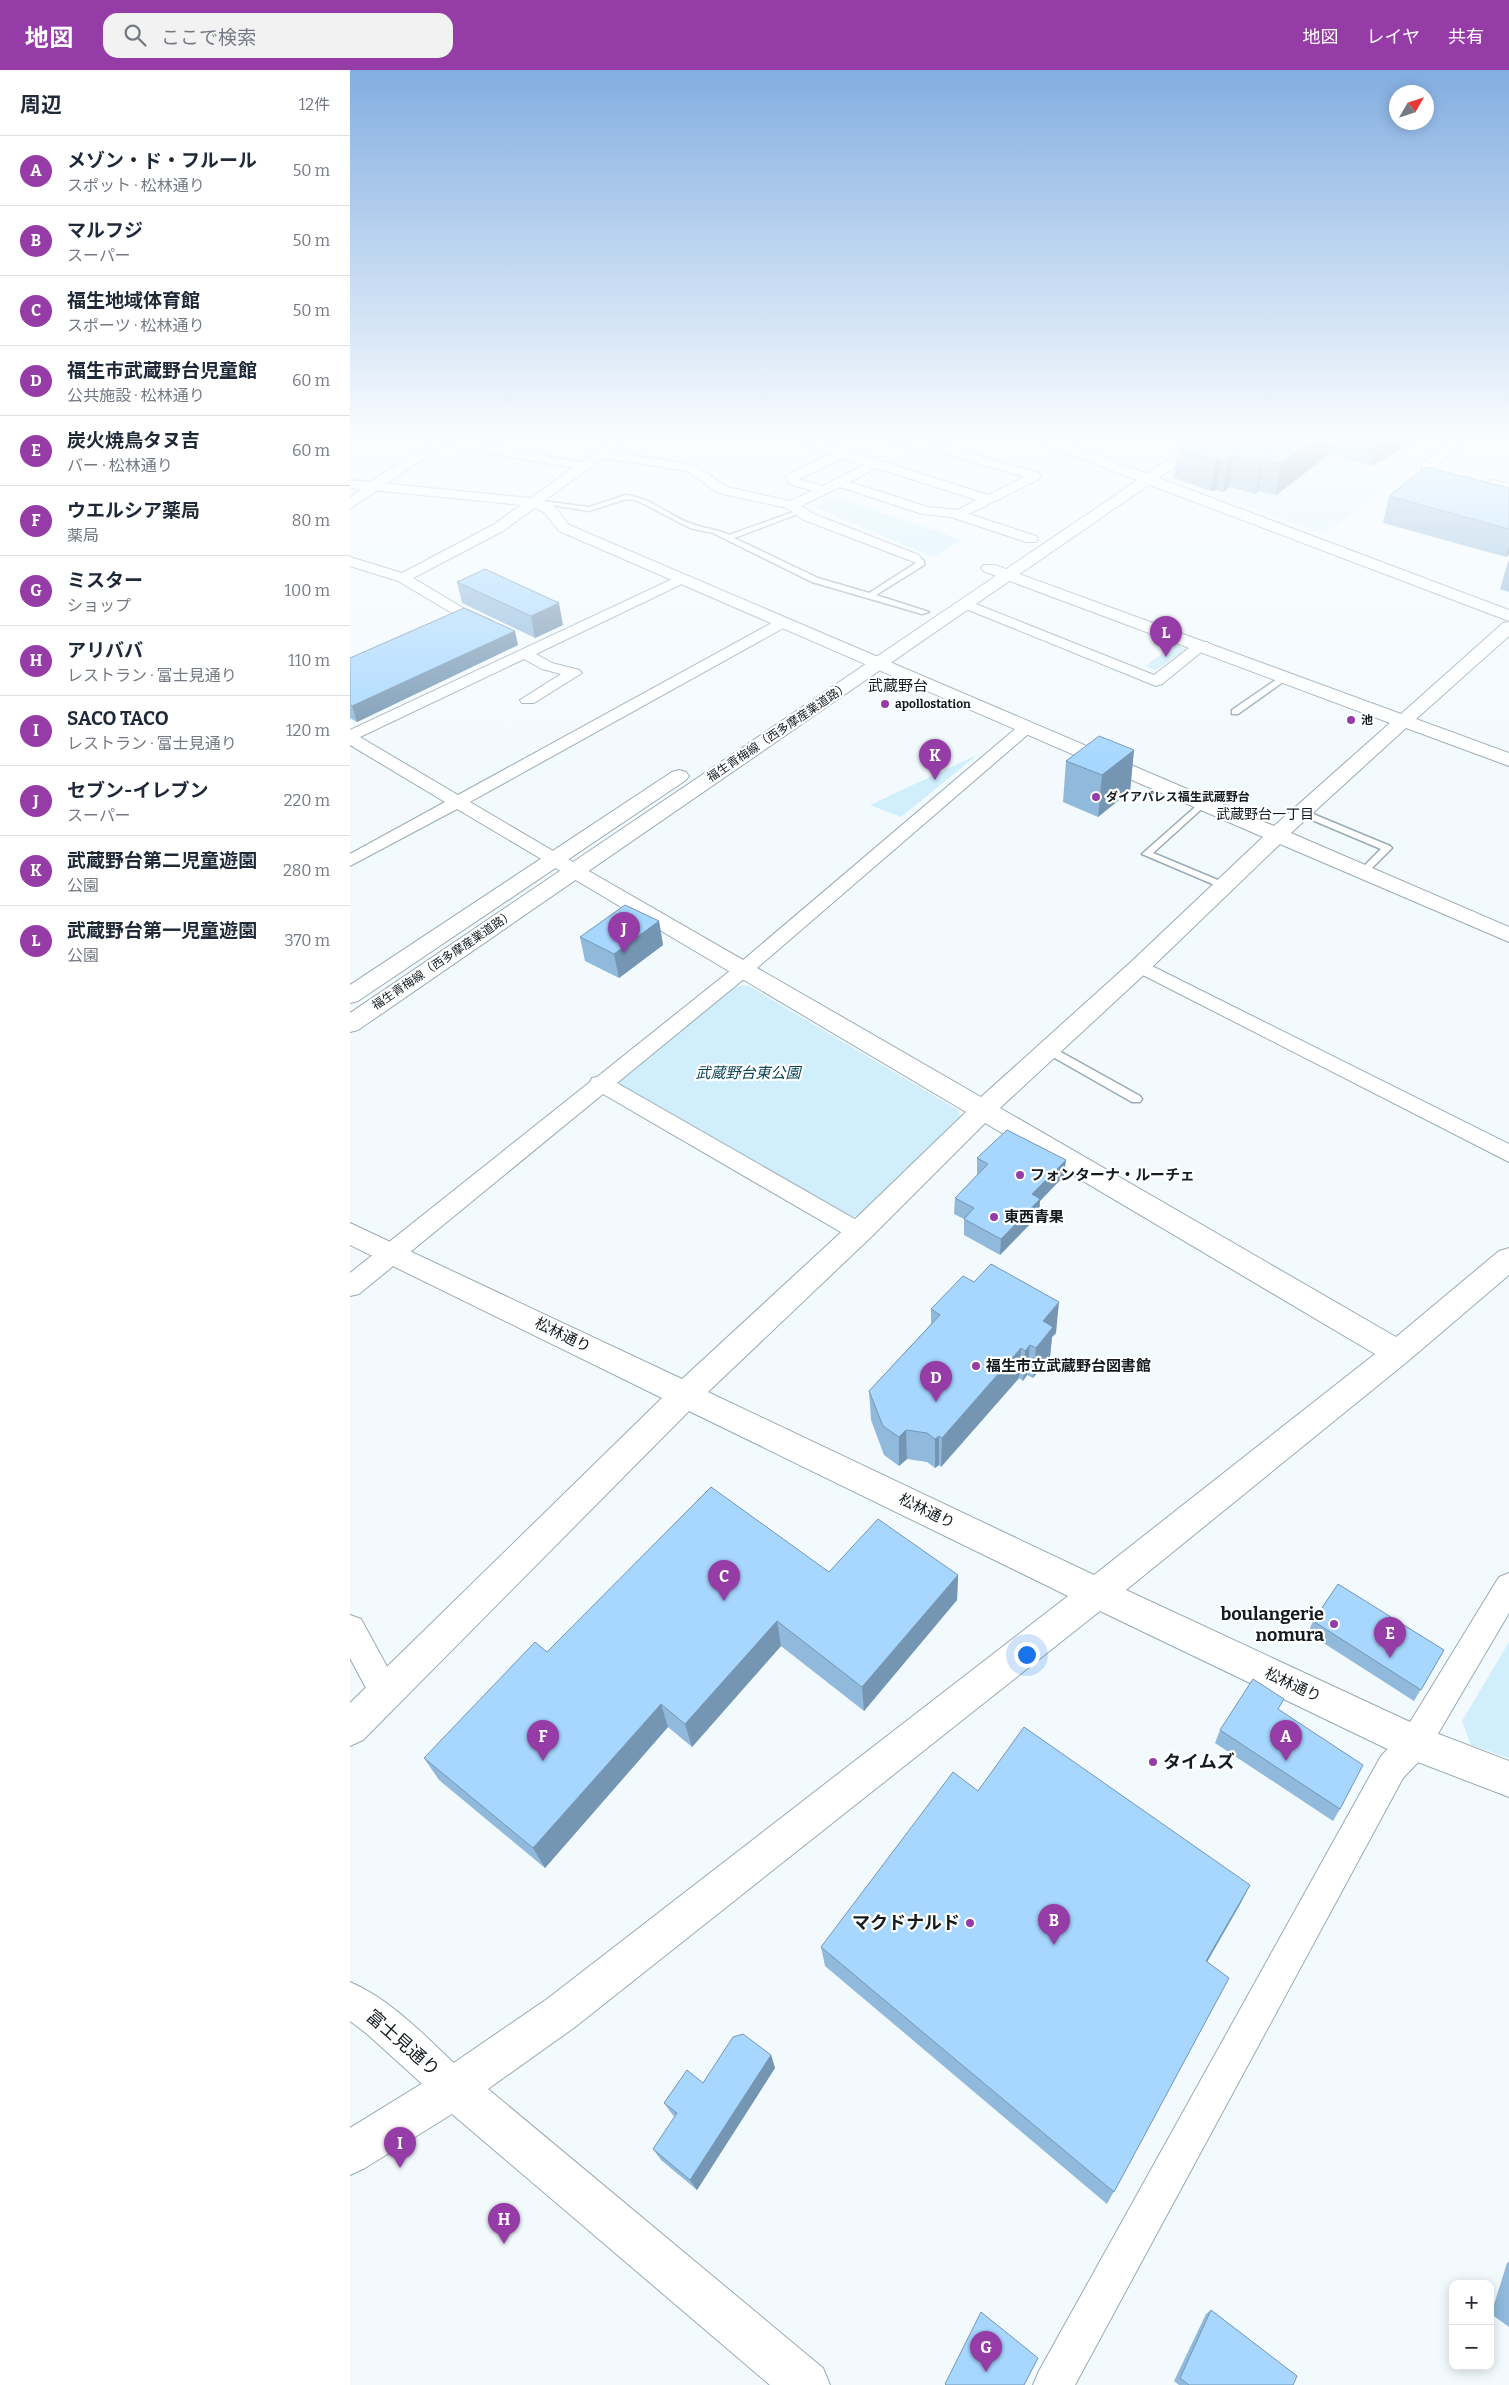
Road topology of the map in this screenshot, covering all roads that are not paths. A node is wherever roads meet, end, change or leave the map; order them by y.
1 (460, 548) edge
2 (610, 548) edge
3 (752, 548) edge
4 (890, 548) edge
5 (1018, 548) edge
6 (1049, 548) edge
7 (1329, 548) edge
8 (914, 558) joint
9 (353, 564) edge
10 (989, 568) junction
11 (1010, 575) junction
12 (404, 578) junction
13 (681, 579) junction
14 (871, 596) junction
15 (966, 604) junction
16 (460, 612) junction
17 (925, 612) junction
18 (1509, 616) edge
19 (443, 620) edge
20 (784, 622) junction
21 (1509, 627) edge
22 (502, 631) edge
23 (1202, 645) junction
24 (526, 646) junction
25 (860, 656) junction
26 (880, 664) junction
27 (1286, 677) junction
28 (528, 700) dead end
29 (789, 703) dead end
30 (1236, 712) dead end
31 (1403, 721) junction
32 (1027, 727) junction
33 (350, 737) edge
34 (1509, 760) edge
35 (697, 764) dead end
36 (456, 802) junction
37 (1203, 803) junction
38 (1301, 812) junction
39 (1277, 835) junction
40 (350, 861) edge
41 (564, 865) junction
42 (1363, 872) junction
43 (1222, 885) junction
44 (1509, 935) edge
45 (1140, 966) junction
46 (743, 970) junction
47 (350, 996) edge
48 (350, 1024) edge
49 (1050, 1050) junction
50 (600, 1082) junction
51 (1136, 1099) dead end
52 (982, 1111) junction
53 (1509, 1154) edge
54 (859, 1232) junction
55 (350, 1233) edge
56 (392, 1252) junction
57 (1509, 1260) edge
58 (350, 1287) edge
59 (1398, 1353) junction
60 (686, 1394) junction
61 (1509, 1586) edge
62 (1097, 1593) junction
63 (350, 1629) edge
64 (385, 1693) junction
65 (350, 1728) edge
66 (1415, 1743) junction
67 (1509, 1779) edge
68 (350, 2000) edge
69 (454, 2088) junction
70 (350, 2153) edge
71 (806, 2385) edge
72 (1053, 2385) edge

1 - 12 street
2 - 13 street
3 - 14 lane
4 - 8 street
5 - 10 street, 福生青梅線（西多摩産業道路）
6 - 11 street, 福生青梅線（西多摩産業道路）
7 - 18 street
8 - 14 lane
9 - 12 street
10 - 11 street
10 - 17 street, 福生青梅線（西多摩産業道路）
11 - 15 street, 福生青梅線（西多摩産業道路）
11 - 23 street
12 - 16 street
13 - 20 street
13 - 24 street
14 - 17 lane
15 - 23 street
15 - 26 street, 福生青梅線（西多摩産業道路）
16 - 19 street
16 - 22 street
17 - 25 street, 福生青梅線（西多摩産業道路）
20 - 25 street
20 - 36 street
21 - 31 street
23 - 27 street
24 - 28 street
24 - 33 street
25 - 26 street
25 - 29 street, 福生青梅線（西多摩産業道路）
26 - 32 street
26 - 41 street, 福生青梅線（西多摩産業道路）
27 - 30 lane
27 - 31 street
31 - 34 street
31 - 38 street
32 - 37 street
32 - 46 street
33 - 36 street
35 - 41 street, 福生青梅線（西多摩産業道路）
36 - 40 street
36 - 41 street
37 - 39 street
37 - 43 lane
38 - 39 street
38 - 42 lane
39 - 42 street
39 - 43 street
41 - 46 street
41 - 47 street, 福生青梅線（西多摩産業道路）
41 - 48 street, 福生青梅線（西多摩産業道路）
42 - 44 street
43 - 45 street
45 - 49 street
45 - 53 street
46 - 50 street
46 - 52 street
49 - 51 lane
49 - 52 street
50 - 54 street
50 - 56 street
52 - 54 street
52 - 59 street
54 - 60 street
55 - 56 street, 松林通り
56 - 58 street
56 - 60 street, 松林通り
57 - 59 street
59 - 62 street
60 - 62 street, 松林通り
60 - 64 street
61 - 66 street
62 - 66 street, 松林通り
62 - 69 street
63 - 64 street
64 - 65 street
66 - 67 street, 松林通り
66 - 72 street
68 - 69 street, 富士見通り
69 - 70 street
69 - 71 street

